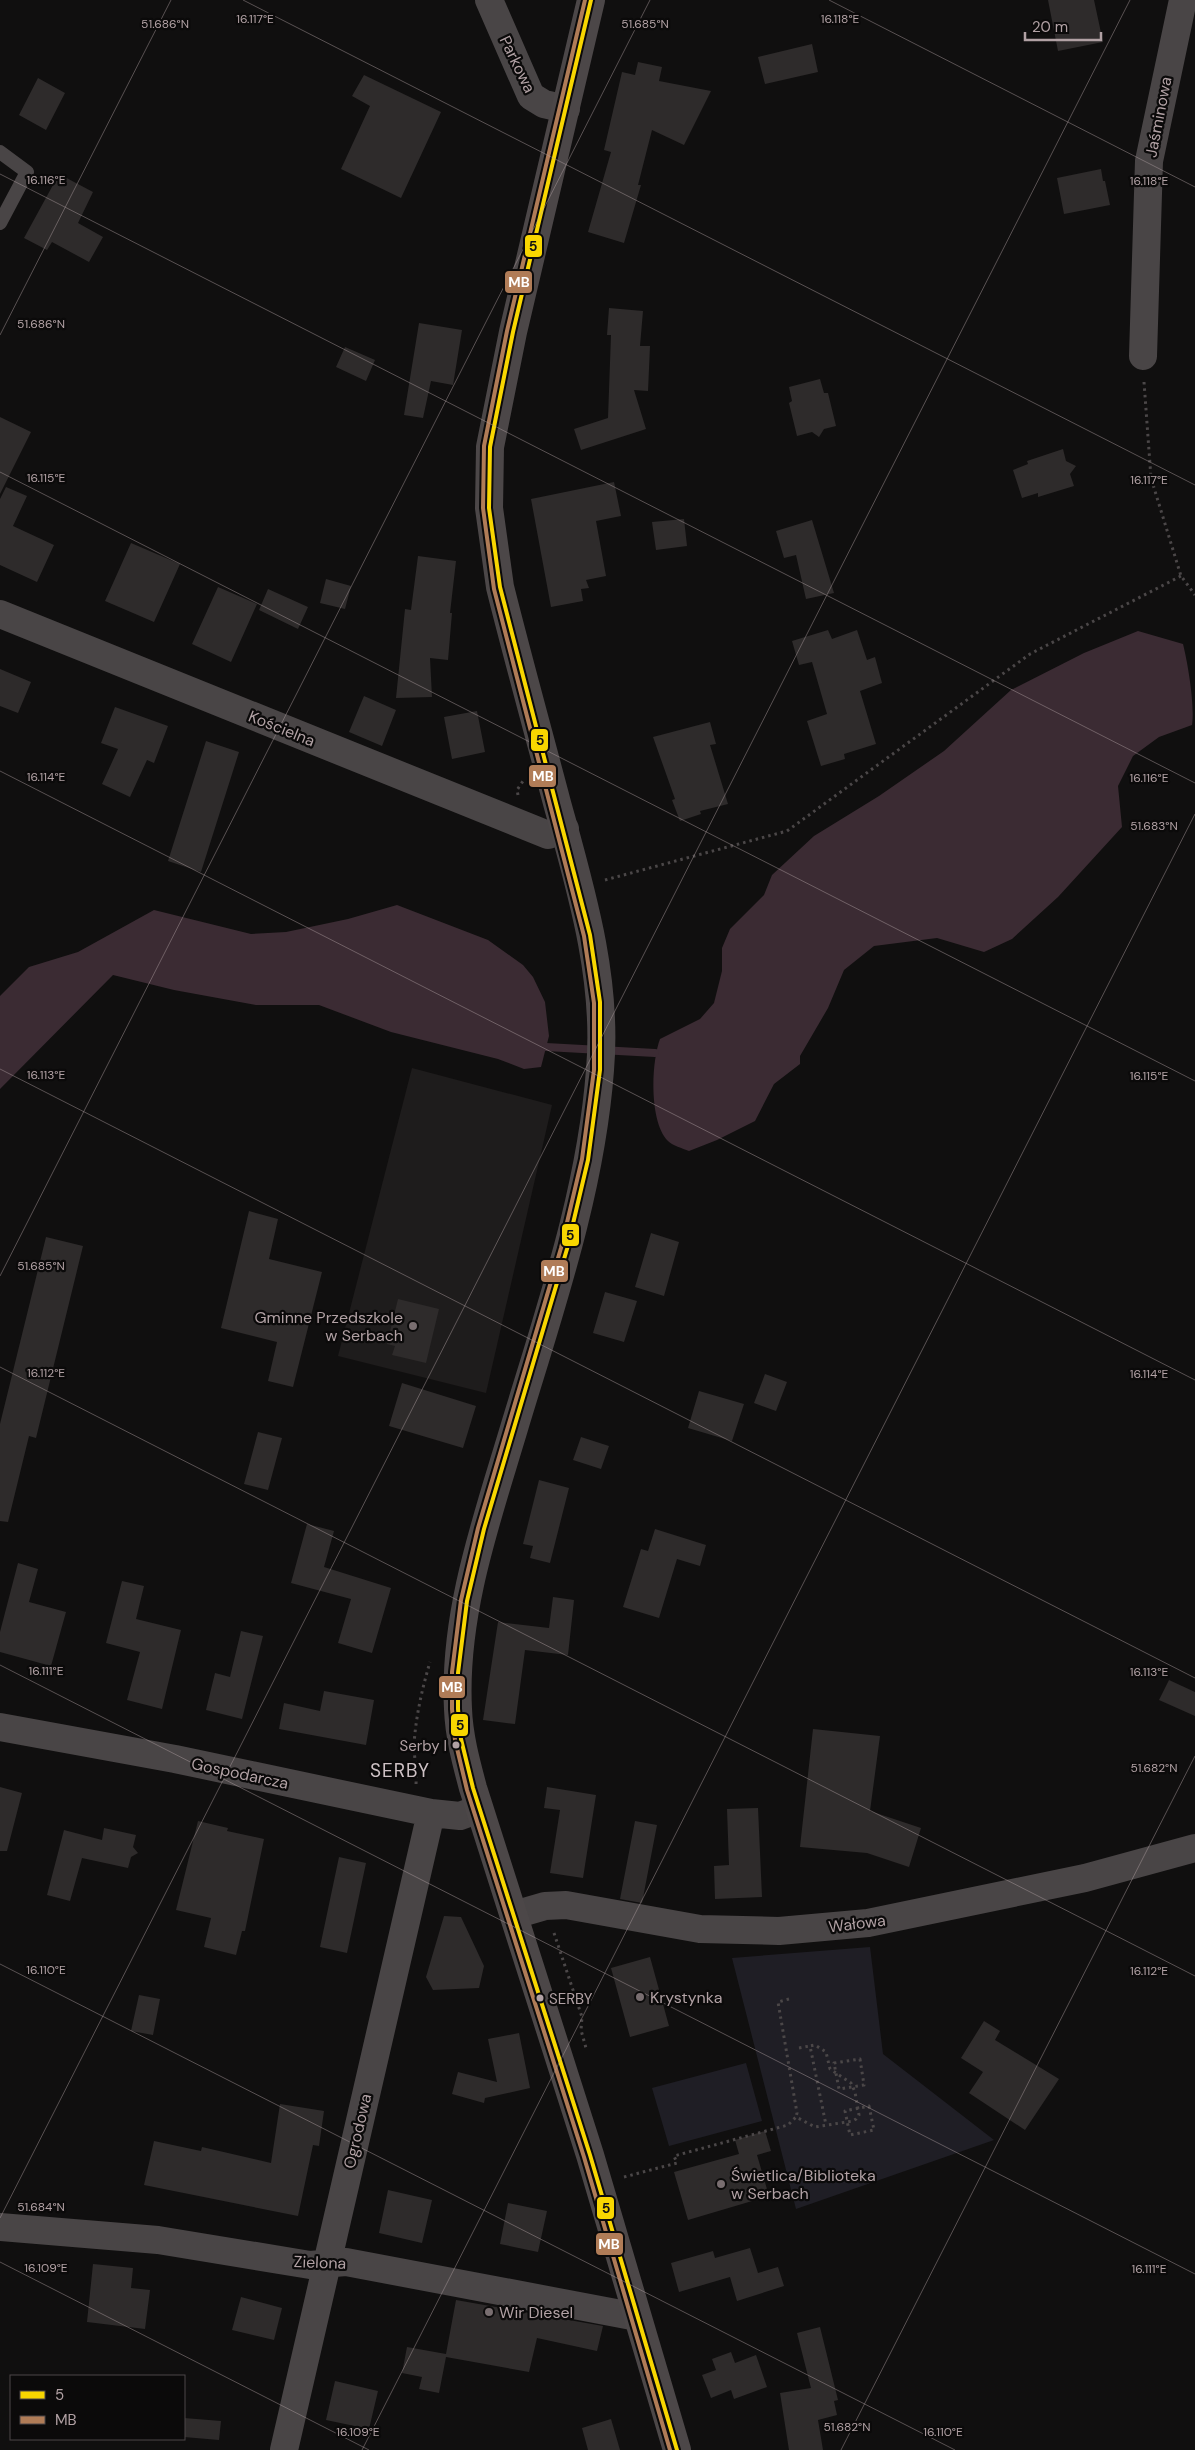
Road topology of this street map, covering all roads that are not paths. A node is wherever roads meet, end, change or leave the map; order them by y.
1 (488, 0) edge
2 (591, 0) edge
3 (1183, 0) edge
4 (566, 109) junction
5 (0, 152) edge
6 (0, 224) edge
7 (1142, 356) road end
8 (0, 614) edge
9 (565, 829) junction
10 (0, 1727) edge
11 (479, 1809) junction
12 (431, 1813) junction
13 (1195, 1848) edge
14 (514, 1915) junction
15 (0, 2227) edge
16 (328, 2264) junction
17 (637, 2317) junction
18 (284, 2450) edge
19 (677, 2450) edge

1 - 4 street, Parkowa
2 - 4 main road
3 - 7 street, Jaśminowa
4 - 9 main road
5 - 6 lane
8 - 9 street, Kościelna
9 - 11 main road
10 - 12 street, Gospodarcza
11 - 12 street, Gospodarcza
11 - 14 main road
12 - 16 street, Ogrodowa
13 - 14 street, Wałowa
14 - 17 main road
15 - 16 street, Zielona
16 - 17 street, Zielona
16 - 18 street, Ogrodowa
17 - 19 main road

